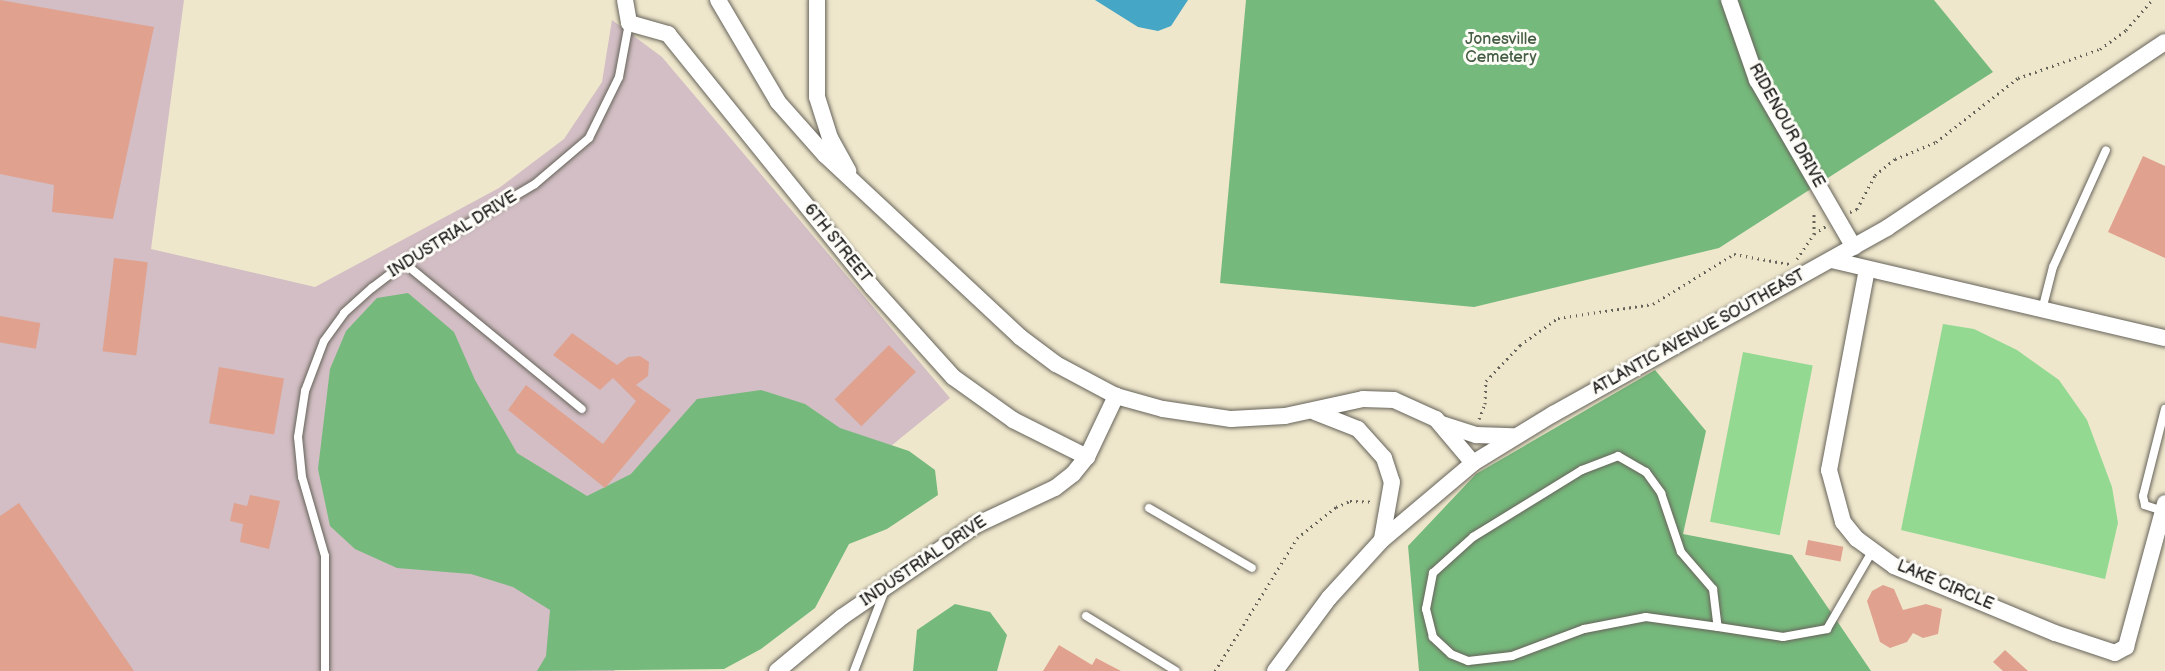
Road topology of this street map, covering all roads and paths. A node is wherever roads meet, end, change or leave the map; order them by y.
1 (625, 0) edge
2 (718, 0) edge
3 (817, 0) edge
4 (1729, 0) edge
5 (2152, 0) edge
6 (629, 23) junction
7 (2165, 42) edge
8 (2106, 150) dead end
9 (856, 185) junction
10 (1810, 202) dead end
11 (1838, 220) junction
12 (1814, 234) junction
13 (1854, 247) junction
14 (1832, 260) junction
15 (404, 263) junction
16 (1867, 269) junction
17 (2042, 311) junction
18 (2165, 339) edge
19 (1116, 396) junction
20 (582, 409) dead end
21 (2165, 409) edge
22 (1314, 411) junction
23 (1440, 423) junction
24 (1476, 435) junction
25 (1517, 435) junction
26 (1088, 457) junction
27 (1473, 463) junction
28 (1391, 499) junction
29 (2164, 507) edge
30 (1149, 508) dead end
31 (1382, 540) junction
32 (1873, 550) junction
33 (1252, 568) dead end
34 (886, 586) junction
35 (1086, 616) dead end
36 (1718, 627) junction
37 (325, 671) edge
38 (777, 671) edge
39 (854, 671) edge
40 (1176, 671) edge
41 (1215, 671) edge
42 (1275, 671) edge

1 - 6 street
2 - 9 street
3 - 9 street
4 - 11 street, RIDENOUR DRIVE
5 - 11 path
6 - 15 lane, INDUSTRIAL DRIVE
6 - 26 street, 6TH STREET
7 - 13 street, ATLANTIC AVENUE SOUTHEAST
8 - 17 lane
9 - 19 street
10 - 12 path
11 - 12 path
11 - 13 street, RIDENOUR DRIVE
12 - 24 path
13 - 14 street, ATLANTIC AVENUE SOUTHEAST
14 - 16 street
14 - 25 street, ATLANTIC AVENUE SOUTHEAST
15 - 20 lane
15 - 37 lane, INDUSTRIAL DRIVE
16 - 17 street
16 - 32 street, LAKE CIRCLE
17 - 18 street
19 - 22 street
19 - 26 street, INDUSTRIAL DRIVE
21 - 29 lane
22 - 23 street
22 - 28 street
23 - 24 street
23 - 27 street
24 - 25 street
25 - 27 street, ATLANTIC AVENUE SOUTHEAST
26 - 34 street, INDUSTRIAL DRIVE
27 - 31 street, ATLANTIC AVENUE SOUTHEAST
28 - 31 street
28 - 41 path
29 - 32 street, LAKE CIRCLE
30 - 33 lane
31 - 42 street, ATLANTIC AVENUE SOUTHEAST
32 - 36 lane
34 - 38 street, INDUSTRIAL DRIVE
34 - 39 lane
35 - 40 lane
36 - 36 lane

